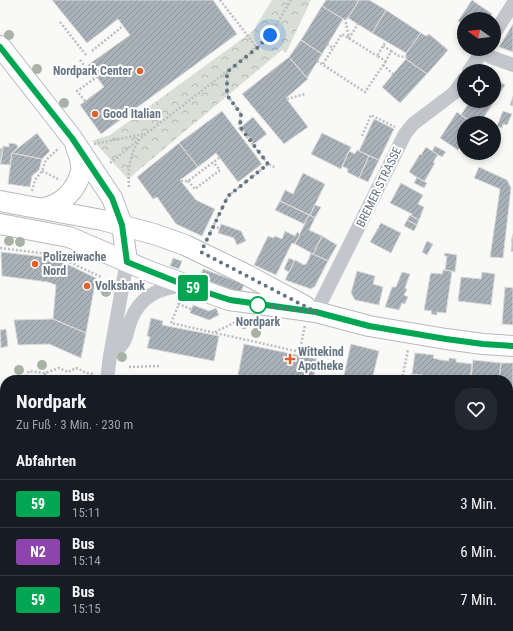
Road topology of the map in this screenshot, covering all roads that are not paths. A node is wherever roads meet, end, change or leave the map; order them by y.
1 (513, 4) edge
2 (501, 23) edge
3 (0, 46) edge
4 (490, 56) edge
5 (513, 65) edge
6 (457, 89) edge
7 (75, 142) junction
8 (0, 201) edge
9 (38, 207) junction
10 (0, 224) edge
11 (122, 225) junction
12 (127, 262) junction
13 (187, 286) junction
14 (310, 320) junction
15 (513, 346) edge
16 (110, 356) junction
17 (108, 375) edge

1 - 2 street
3 - 7 main road
4 - 5 street
6 - 14 street, BREMER STRASSE
7 - 9 main road
7 - 11 main road
8 - 9 main road
9 - 11 main road
10 - 12 main road
11 - 12 main road
11 - 14 main road
12 - 13 main road
12 - 16 street
13 - 14 main road
13 - 16 street
14 - 15 main road
16 - 17 street

